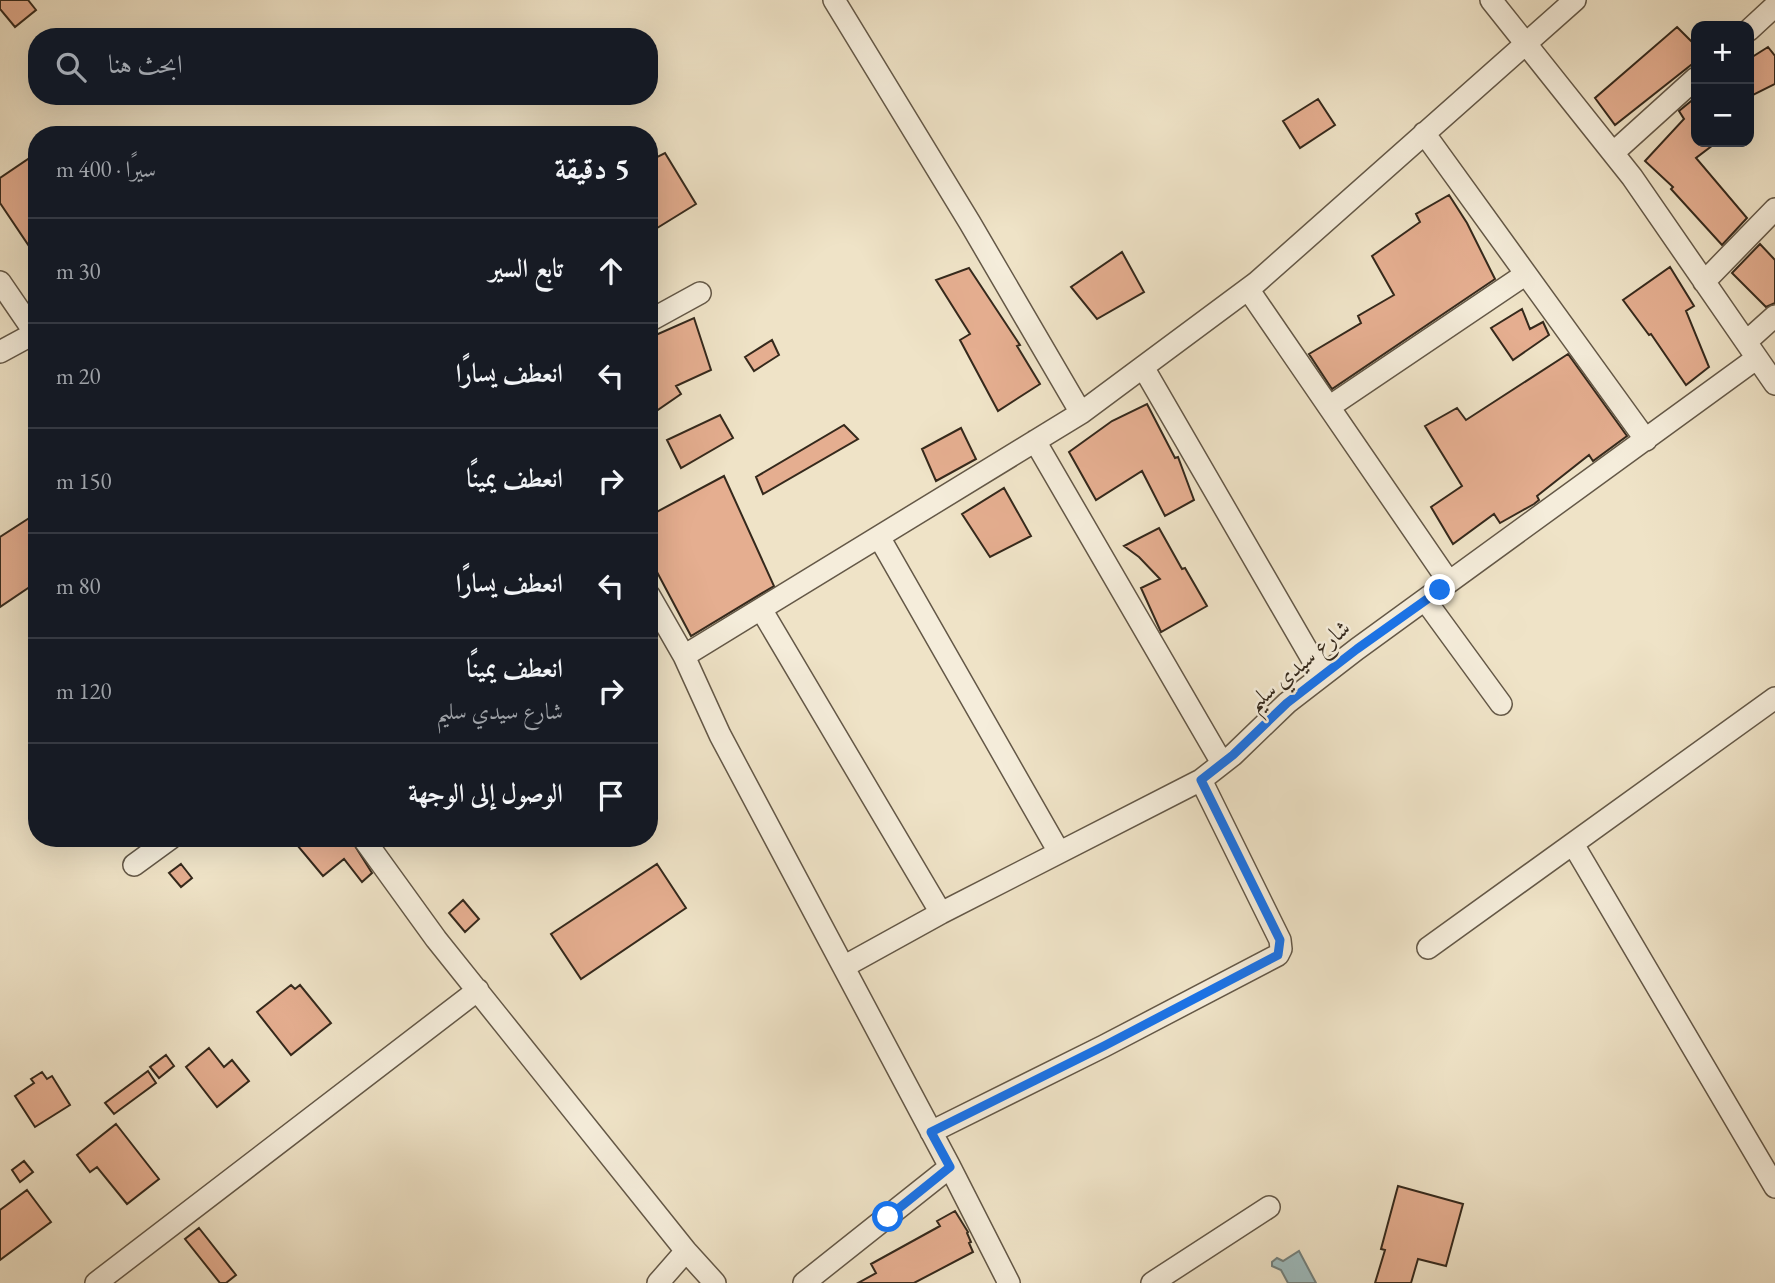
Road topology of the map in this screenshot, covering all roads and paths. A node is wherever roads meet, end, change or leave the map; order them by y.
1 (834, 0) edge
2 (1491, 0) edge
3 (1575, 0) edge
4 (1775, 6) edge
5 (1754, 25) edge
6 (1525, 44) junction
7 (1691, 83) edge
8 (1424, 133) junction
9 (1613, 153) junction
10 (1775, 209) edge
11 (1526, 274) junction
12 (0, 282) edge
13 (1704, 282) junction
14 (1248, 289) junction
15 (700, 293) dead end
16 (658, 316) edge
17 (1775, 316) edge
18 (28, 322) edge
19 (28, 338) edge
20 (1751, 350) junction
21 (0, 352) edge
22 (1143, 367) junction
23 (1775, 384) edge
24 (1329, 407) junction
25 (1081, 413) junction
26 (1646, 440) junction
27 (1035, 442) junction
28 (879, 537) junction
29 (1449, 582) junction
30 (1425, 600) junction
31 (761, 609) junction
32 (658, 611) edge
33 (684, 656) junction
34 (1322, 676) junction
35 (1775, 698) edge
36 (1501, 704) dead end
37 (1222, 763) junction
38 (1201, 780) junction
39 (1573, 844) junction
40 (159, 847) edge
41 (370, 847) edge
42 (1059, 852) junction
43 (134, 865) dead end
44 (941, 913) junction
45 (1428, 948) dead end
46 (845, 966) junction
47 (478, 990) junction
48 (931, 1132) junction
49 (950, 1167) junction
50 (1775, 1187) edge
51 (1269, 1207) dead end
52 (686, 1251) junction
53 (96, 1283) edge
54 (658, 1283) edge
55 (715, 1283) edge
56 (804, 1283) edge
57 (1009, 1283) edge
58 (1152, 1283) edge

1 - 25 street
2 - 6 street
3 - 6 street
4 - 5 street
6 - 8 street
6 - 9 street
7 - 9 street
8 - 11 street
8 - 14 street
9 - 13 street
10 - 13 street
11 - 24 street
11 - 26 street
12 - 18 street
13 - 20 street
14 - 22 street
14 - 24 street
15 - 16 street
17 - 20 street, شارع سيدي سليم
19 - 21 street
20 - 23 street
20 - 26 street, شارع سيدي سليم
22 - 25 street
22 - 34 street
24 - 29 street
25 - 27 street
26 - 29 street, شارع سيدي سليم
27 - 28 street
27 - 37 street
28 - 31 street
28 - 42 street
29 - 30 street, شارع سيدي سليم
30 - 34 street, شارع سيدي سليم
30 - 36 street
31 - 33 street
31 - 44 street
32 - 33 street
33 - 46 street
34 - 37 street, شارع سيدي سليم
35 - 39 street
37 - 38 street, شارع سيدي سليم
38 - 42 street, شارع سيدي سليم
38 - 48 street
39 - 45 street
39 - 50 street
40 - 43 street
41 - 47 street
42 - 44 street, شارع سيدي سليم
44 - 46 street, شارع سيدي سليم
46 - 48 street
47 - 52 street
47 - 53 street
48 - 49 street
49 - 56 street
49 - 57 street
51 - 58 street
52 - 54 street
52 - 55 street

